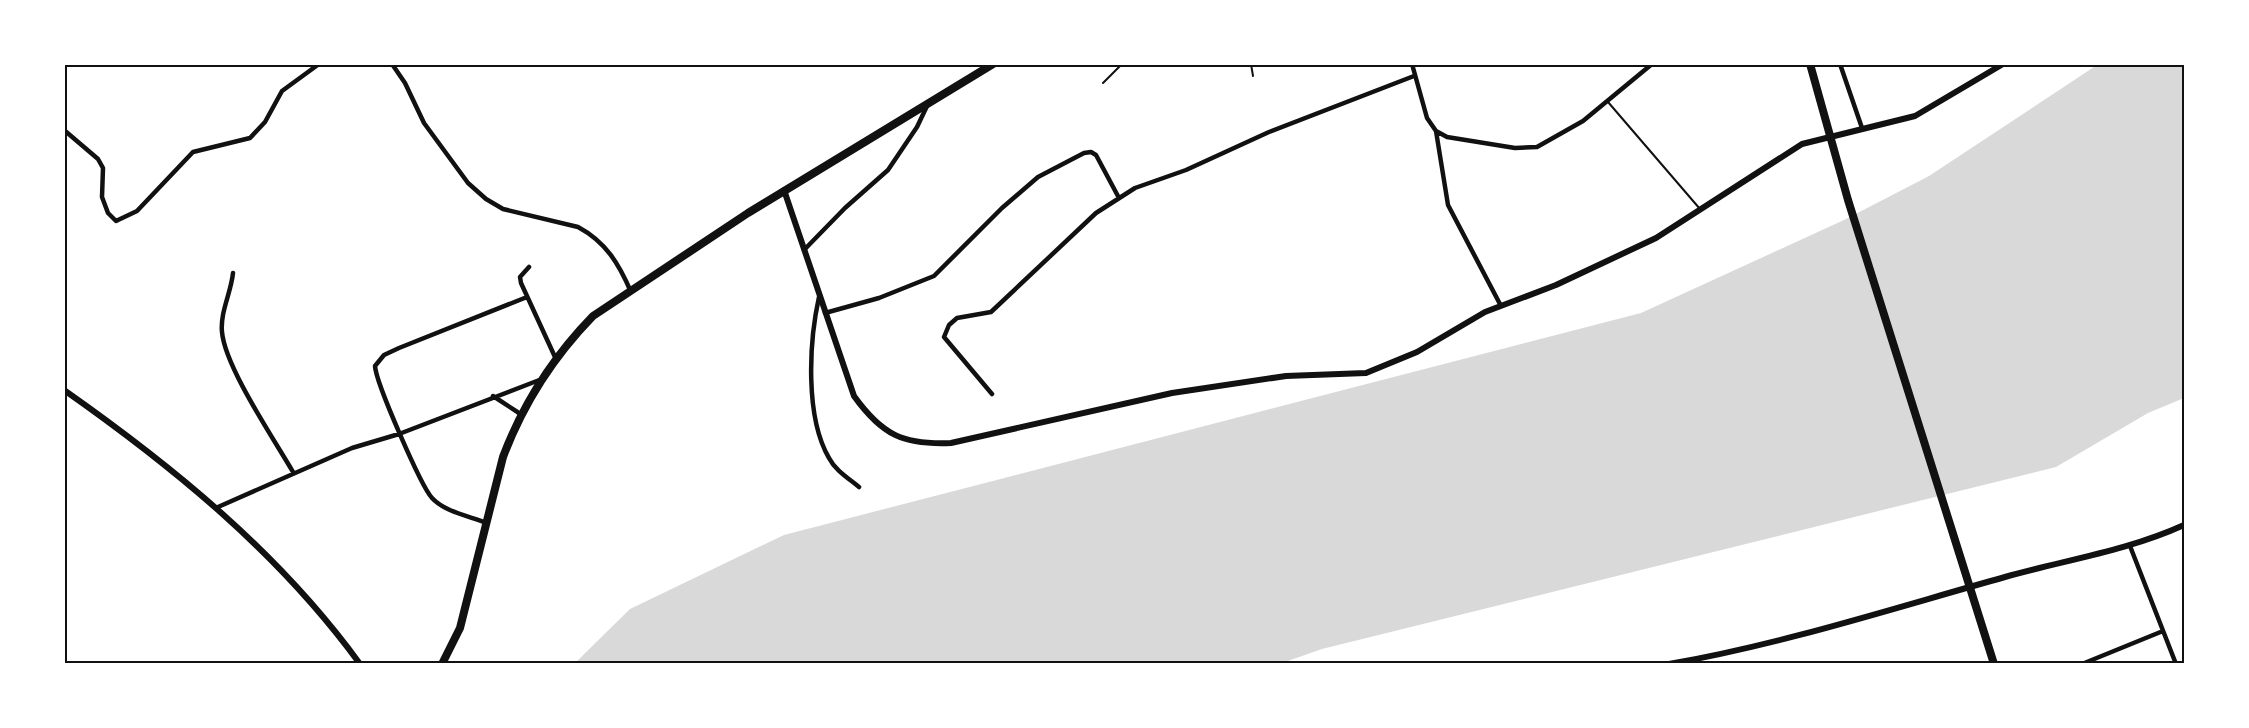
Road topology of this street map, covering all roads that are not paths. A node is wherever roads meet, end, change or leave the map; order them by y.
1 (319, 64) edge
2 (392, 64) edge
3 (993, 64) edge
4 (1122, 64) edge
5 (1251, 64) edge
6 (1412, 64) edge
7 (1652, 64) edge
8 (1810, 64) edge
9 (1840, 64) edge
10 (2003, 64) edge
11 (1253, 76) dead end
12 (1414, 76) junction
13 (1103, 83) dead end
14 (929, 102) junction
15 (1608, 102) junction
16 (904, 116) junction
17 (917, 124) junction
18 (1862, 128) junction
19 (64, 130) edge
20 (1436, 131) junction
21 (784, 190) junction
22 (1119, 198) junction
23 (1700, 210) junction
24 (804, 250) junction
25 (530, 267) dead end
26 (233, 273) dead end
27 (631, 292) junction
28 (527, 297) junction
29 (819, 297) junction
30 (1501, 306) junction
31 (824, 313) junction
32 (555, 357) junction
33 (542, 380) junction
34 (64, 390) edge
35 (992, 394) dead end
36 (493, 396) junction
37 (522, 415) junction
38 (399, 434) junction
39 (293, 472) junction
40 (859, 487) dead end
41 (218, 507) junction
42 (487, 523) junction
43 (2184, 525) edge
44 (2130, 546) junction
45 (2163, 631) junction
46 (1681, 662) edge
47 (360, 663) edge
48 (442, 663) edge
49 (1669, 663) edge
50 (1994, 663) edge
51 (2082, 663) edge
52 (2176, 663) edge

1 - 19 street
2 - 27 street
3 - 14 main road
4 - 13 lane
5 - 11 lane
6 - 12 street
7 - 15 street
8 - 50 main road
9 - 18 street
10 - 18 street
12 - 20 street
12 - 22 street
14 - 16 main road
14 - 17 street
15 - 20 street
15 - 23 lane
16 - 17 street
16 - 21 main road
17 - 24 street
18 - 23 street
20 - 30 street
21 - 24 street
21 - 27 main road
22 - 31 street
22 - 35 street
23 - 30 street
24 - 29 street
25 - 28 street
26 - 39 street
27 - 32 main road
28 - 32 street
28 - 38 street
29 - 31 street
29 - 40 street
30 - 31 street
32 - 33 main road
33 - 36 street
33 - 37 main road
34 - 41 street
36 - 37 street
36 - 38 street
37 - 42 main road
38 - 39 street
38 - 42 street
39 - 41 street
41 - 47 street
42 - 48 main road
43 - 44 street
44 - 45 street
44 - 46 street
45 - 51 street
45 - 52 street
46 - 49 street

